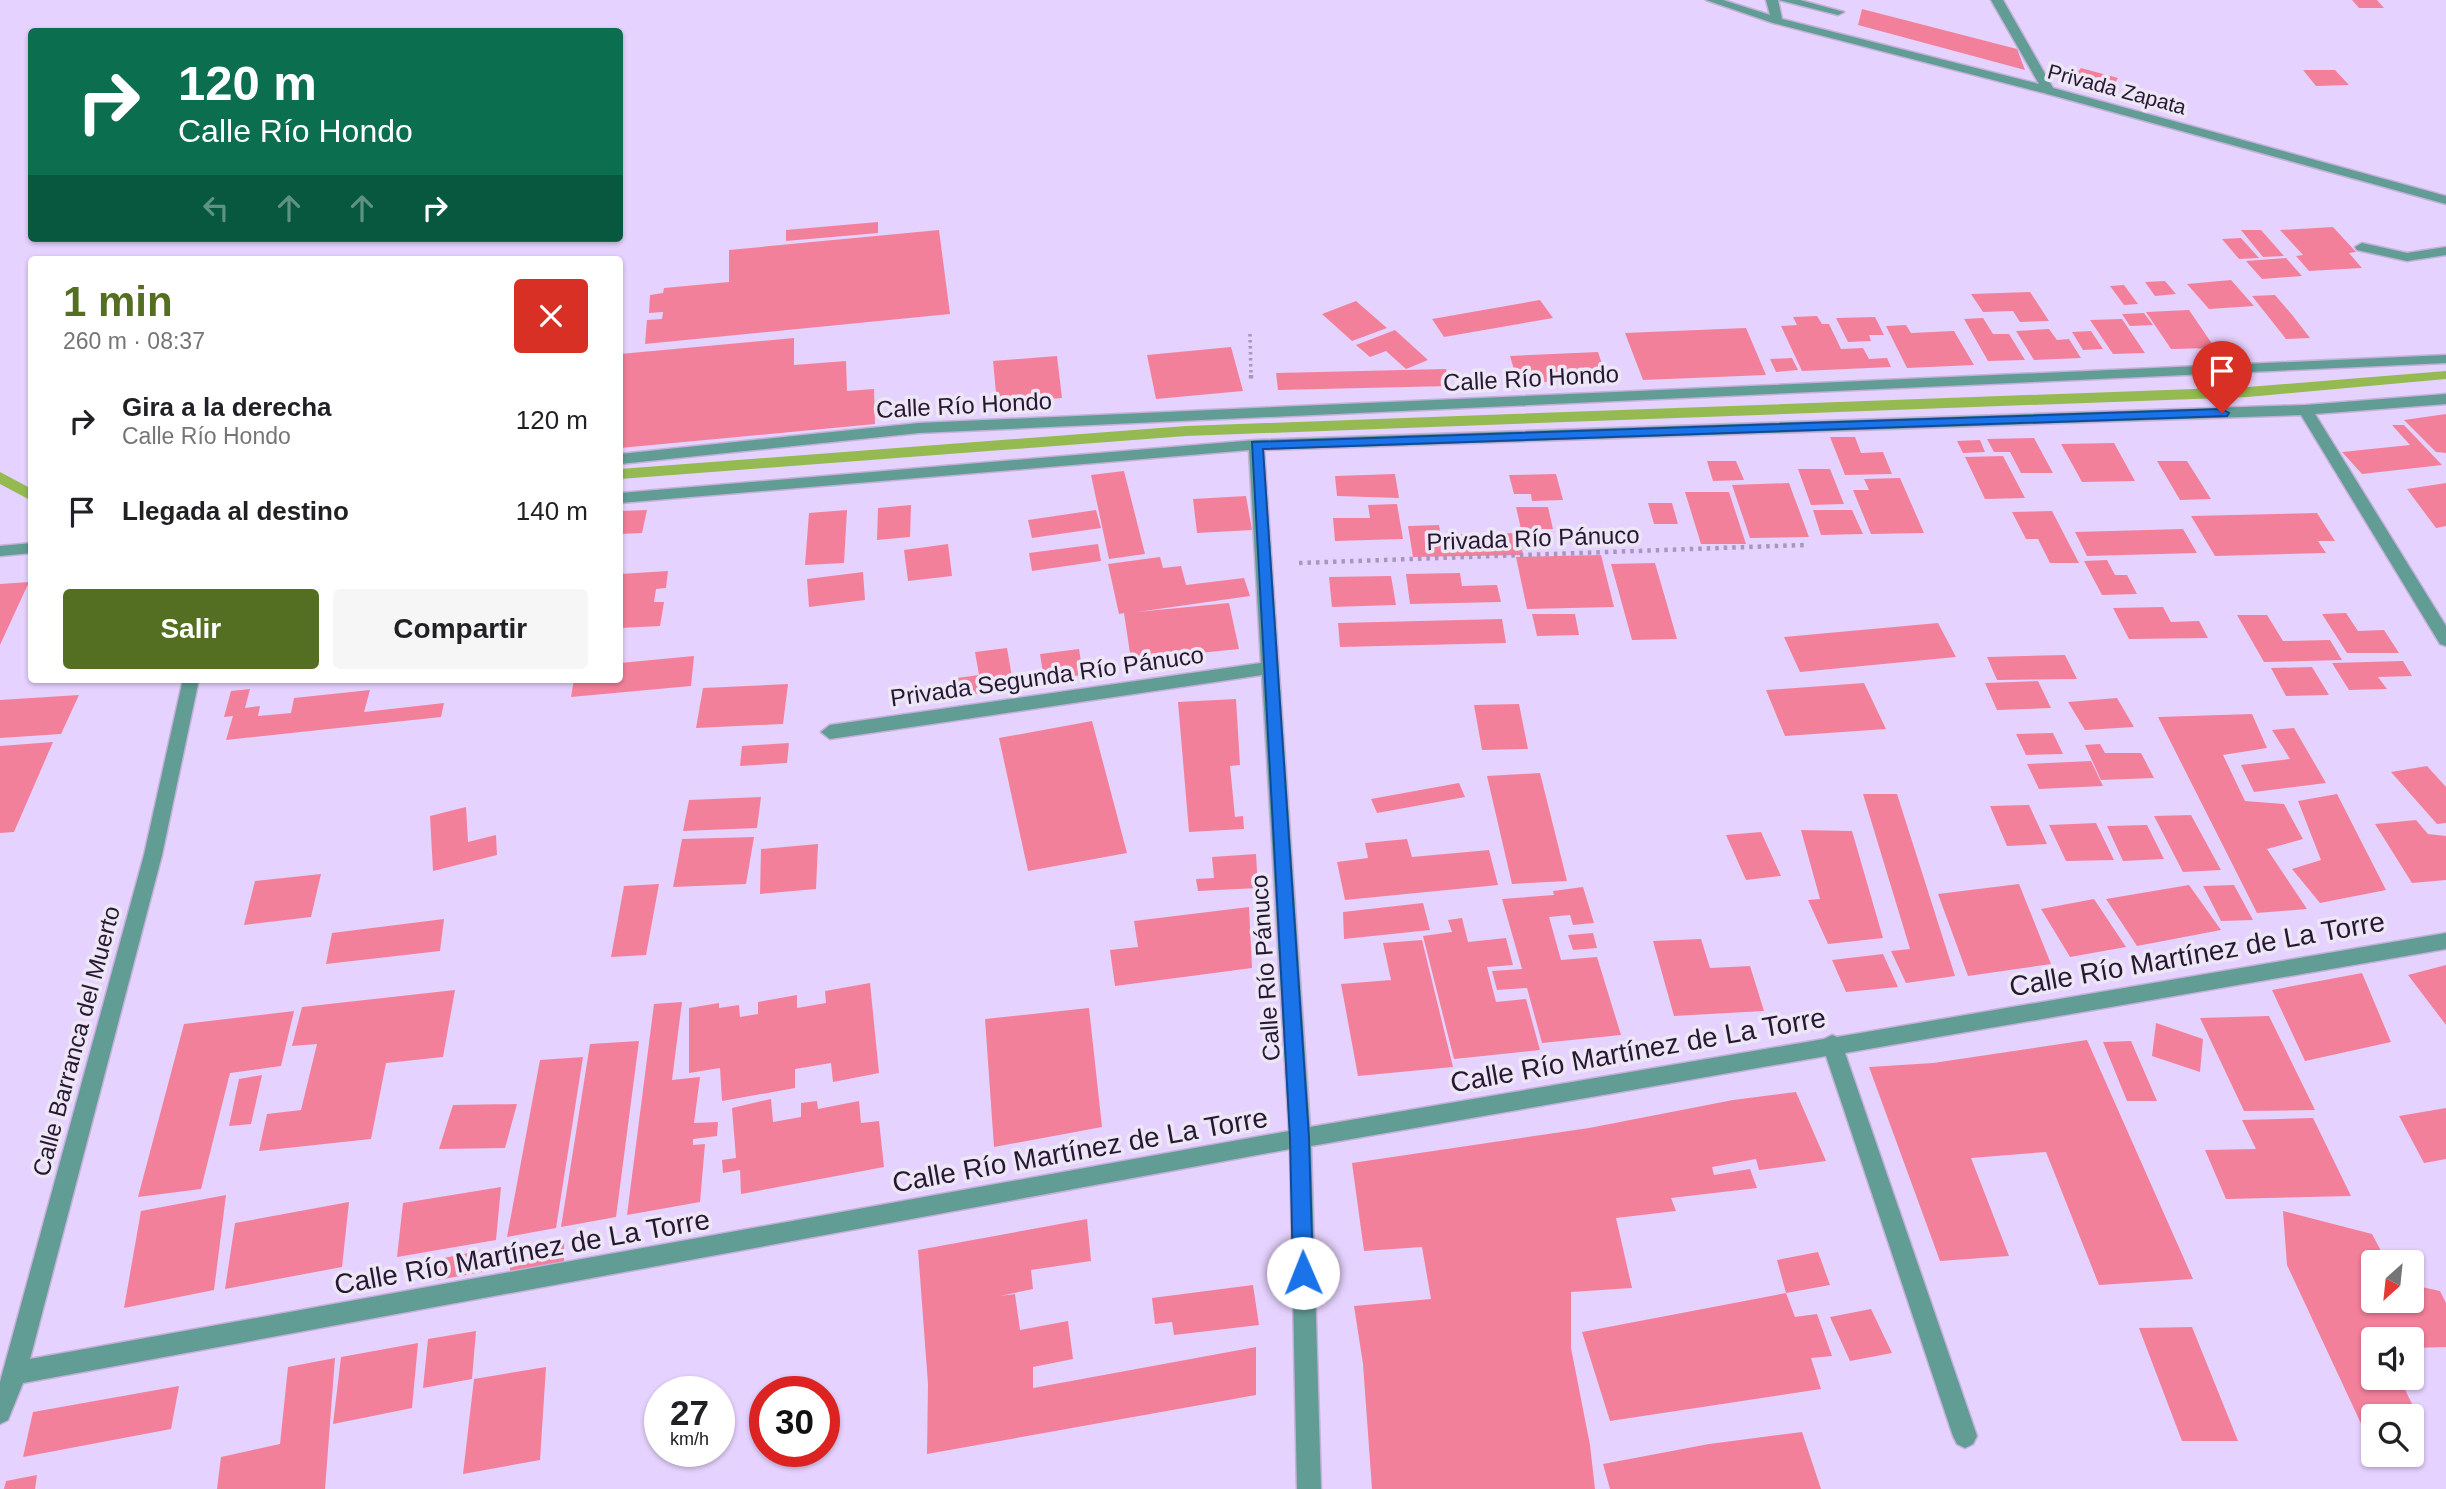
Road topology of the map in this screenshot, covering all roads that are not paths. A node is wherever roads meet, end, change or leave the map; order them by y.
1 (1712, 0) edge
2 (1772, 0) edge
3 (1785, 0) edge
4 (1997, 0) edge
5 (1838, 12) dead end
6 (1777, 20) junction
7 (2048, 90) junction
8 (2446, 200) edge
9 (2362, 247) dead end
10 (2446, 251) edge
11 (2446, 359) edge
12 (2446, 399) edge
13 (2305, 410) junction
14 (1256, 445) junction
15 (623, 459) edge
16 (623, 498) edge
17 (28, 548) edge
18 (0, 551) edge
19 (2446, 640) edge
20 (1270, 668) junction
21 (190, 683) edge
22 (830, 732) dead end
23 (2446, 941) edge
24 (1832, 1044) junction
25 (1300, 1138) junction
26 (15, 1373) junction
27 (0, 1412) edge
28 (1965, 1436) dead end
29 (1308, 1489) edge

1 - 6 street, Privada Zapata
2 - 6 street
3 - 5 street
4 - 7 street
6 - 7 street, Privada Zapata
7 - 8 street, Privada Zapata
9 - 10 street
11 - 15 street, Calle Río Hondo
12 - 13 street
13 - 14 street
13 - 19 street
14 - 16 street
14 - 20 street, Calle Río Pánuco
17 - 18 street
20 - 22 street, Privada Segunda Río Pánuco
20 - 25 street, Calle Río Pánuco
21 - 26 street, Calle Barranca del Muerto
23 - 24 street, Calle Río Martínez de La Torre
24 - 25 street, Calle Río Martínez de La Torre
24 - 28 street
25 - 26 street, Calle Río Martínez de La Torre
25 - 29 street, Calle Río Pánuco
26 - 27 street, Calle Barranca del Muerto

